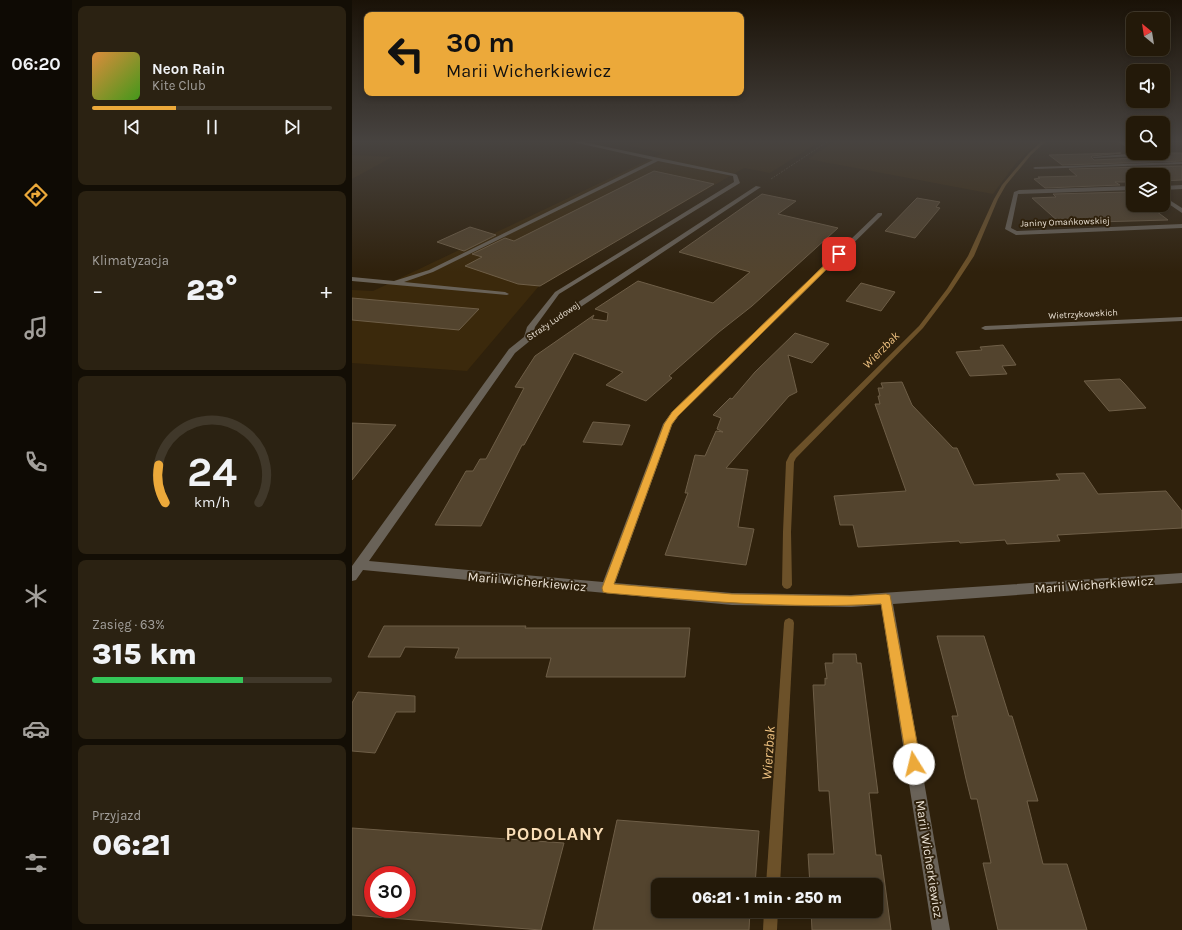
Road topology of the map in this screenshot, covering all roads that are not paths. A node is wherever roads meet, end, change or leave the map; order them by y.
1 (604, 185) edge
2 (733, 185) edge
3 (758, 187) dead end
4 (1182, 187) edge
5 (1126, 188) edge
6 (1170, 188) edge
7 (1170, 203) edge
8 (1182, 211) edge
9 (880, 214) dead end
10 (1182, 226) edge
11 (352, 279) edge
12 (395, 283) junction
13 (505, 294) dead end
14 (1182, 319) edge
15 (985, 328) dead end
16 (528, 338) junction
17 (360, 565) junction
18 (352, 576) edge
19 (1182, 578) edge
20 (607, 588) junction
21 (886, 599) junction
22 (941, 930) edge

1 - 12 street
2 - 16 street
3 - 16 street, Straży Ludowej
4 - 6 street
5 - 10 street, Janiny Omańkowskiej
7 - 8 street
9 - 20 street
11 - 12 street
12 - 13 street
14 - 15 street, Wietrzykowskich
16 - 17 street, Straży Ludowej
17 - 18 street, Straży Ludowej
17 - 20 street, Marii Wicherkiewicz
19 - 21 street, Marii Wicherkiewicz
20 - 21 street, Marii Wicherkiewicz
21 - 22 street, Marii Wicherkiewicz

